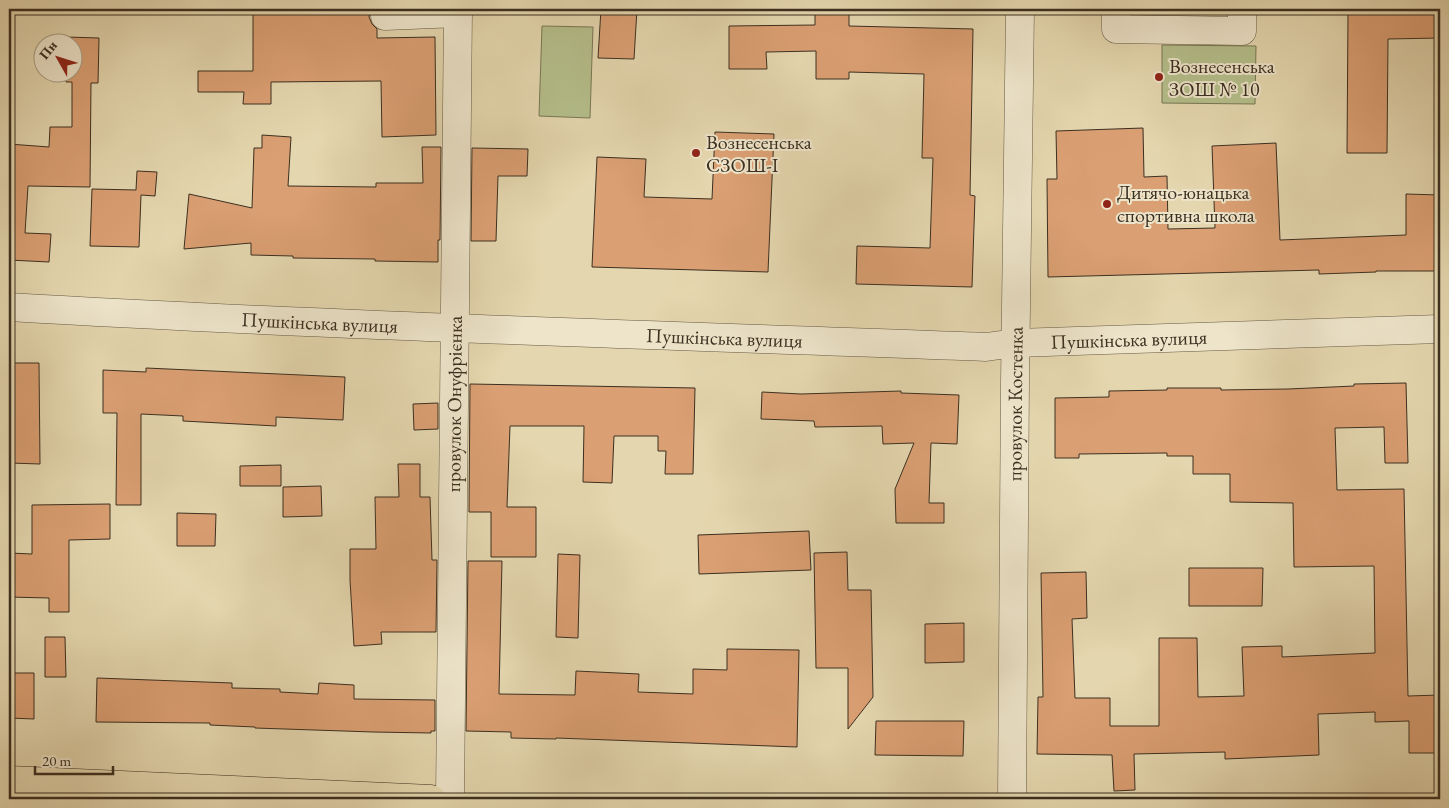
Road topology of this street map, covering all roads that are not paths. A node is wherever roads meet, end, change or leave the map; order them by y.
1 (1020, 9) edge
2 (1116, 9) edge
3 (1242, 9) edge
4 (458, 11) edge
5 (385, 16) dead end
6 (9, 307) edge
7 (454, 327) junction
8 (1440, 329) edge
9 (1015, 343) junction
10 (9, 780) edge
11 (431, 799) edge
12 (450, 799) edge
13 (1012, 799) edge

1 - 9 street, провулок Костенка
2 - 3 street
4 - 5 street
4 - 7 street, провулок Онуфрієнка
6 - 7 street, Пушкінська вулиця
7 - 9 street, Пушкінська вулиця
7 - 12 street, провулок Онуфрієнка
8 - 9 street, Пушкінська вулиця
9 - 13 street, провулок Костенка
10 - 11 main road

